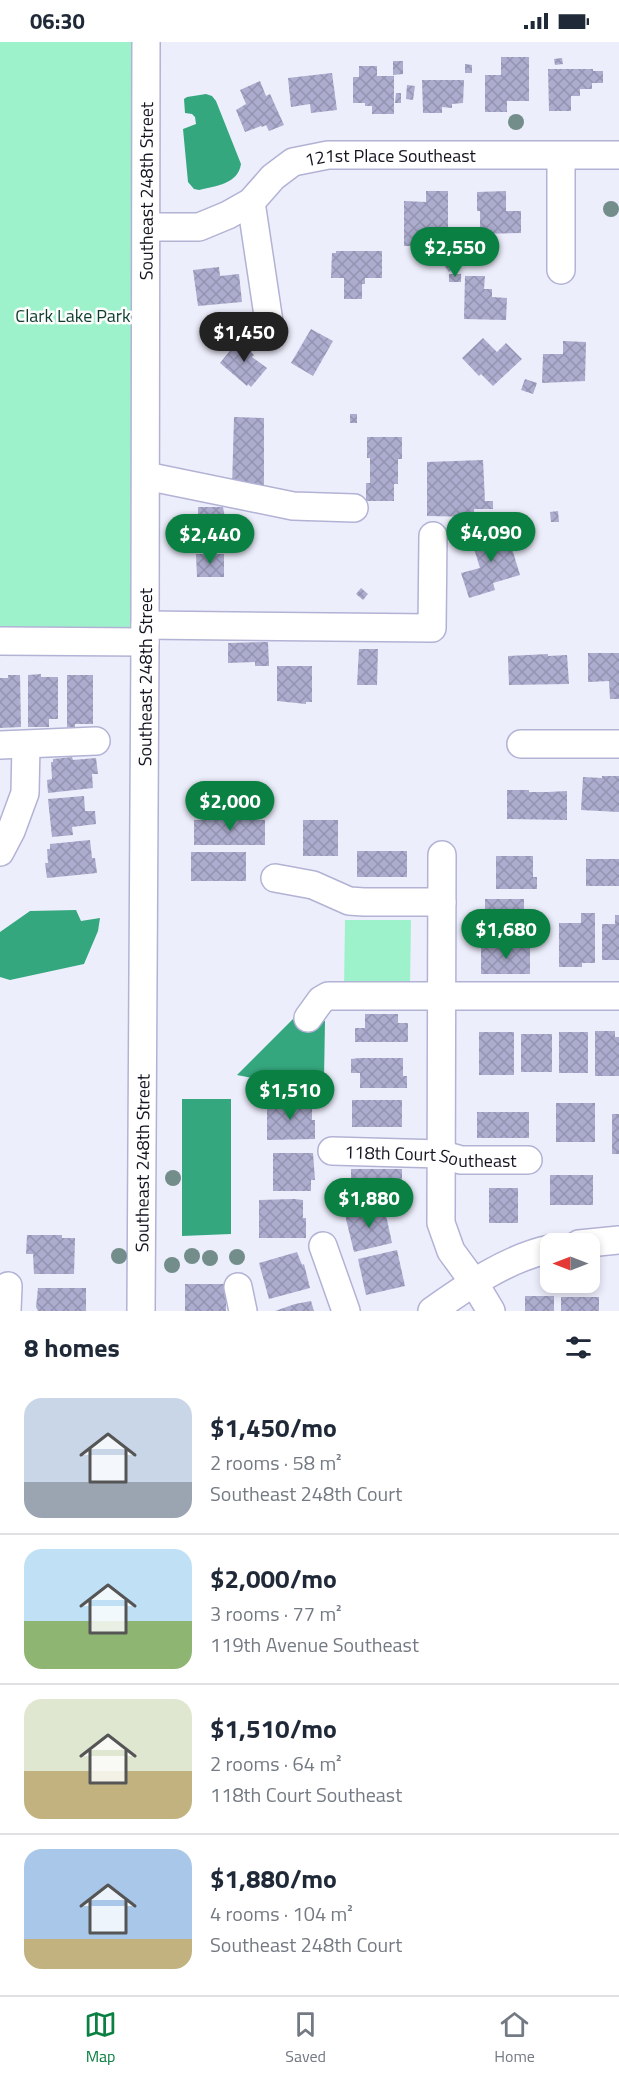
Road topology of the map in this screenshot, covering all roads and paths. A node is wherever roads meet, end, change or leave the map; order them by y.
1 (146, 42) edge
2 (619, 155) edge
3 (561, 156) junction
4 (251, 202) junction
5 (147, 227) junction
6 (561, 270) dead end
7 (269, 322) dead end
8 (146, 476) junction
9 (354, 508) dead end
10 (433, 536) dead end
11 (145, 634) junction
12 (0, 641) edge
13 (96, 741) dead end
14 (521, 744) dead end
15 (619, 744) edge
16 (13, 745) edge
17 (0, 852) edge
18 (442, 855) dead end
19 (275, 878) dead end
20 (442, 902) junction
21 (619, 996) edge
22 (441, 997) junction
23 (308, 1018) dead end
24 (332, 1151) dead end
25 (440, 1154) junction
26 (528, 1160) dead end
27 (619, 1240) edge
28 (600, 1242) edge
29 (323, 1246) dead end
30 (540, 1251) edge
31 (473, 1281) junction
32 (141, 1311) edge
33 (346, 1311) edge
34 (432, 1311) edge
35 (491, 1311) edge

1 - 5 street, Southeast 248th Street
2 - 3 street, 121st Place Southeast
3 - 4 street, 121st Place Southeast
3 - 6 street
4 - 5 street, 121st Place Southeast
4 - 7 street
5 - 8 street, Southeast 248th Street
8 - 9 street
8 - 11 street, Southeast 248th Street
10 - 11 street
11 - 12 street
11 - 32 street, Southeast 248th Street
13 - 16 street
14 - 15 street
16 - 17 street
18 - 20 street
19 - 20 street
20 - 22 street
21 - 22 street
22 - 23 street
22 - 25 street
24 - 25 street, 118th Court Southeast
25 - 26 street, 118th Court Southeast
25 - 31 street
27 - 28 street
29 - 33 street
30 - 31 street
31 - 34 street
31 - 35 street

